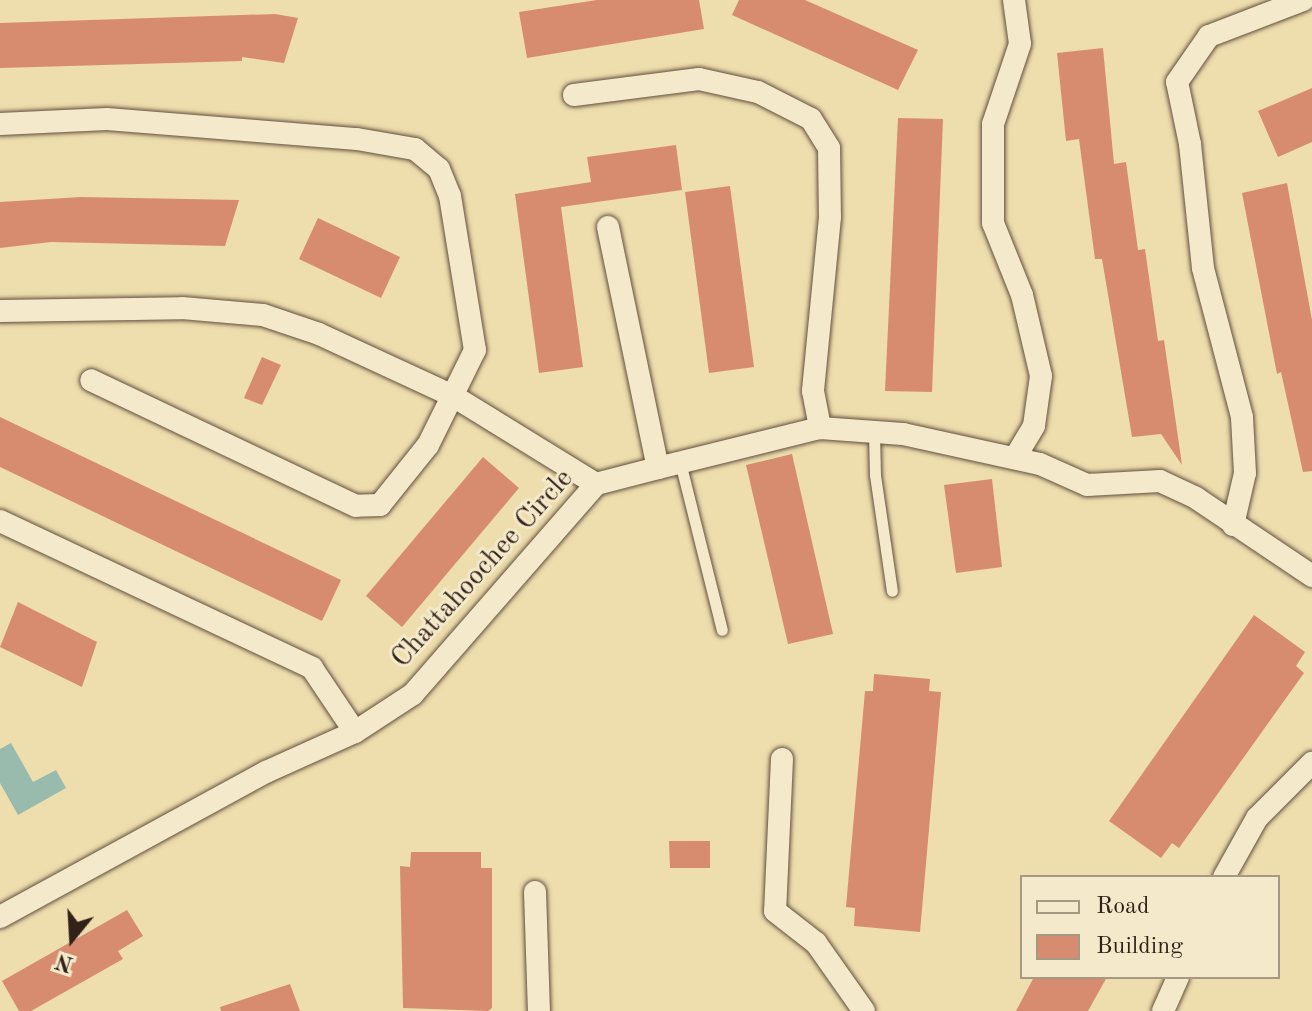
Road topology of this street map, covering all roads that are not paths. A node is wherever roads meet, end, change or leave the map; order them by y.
1 (1014, 0) edge
2 (1303, 0) edge
3 (574, 95) dead end
4 (0, 124) edge
5 (608, 227) dead end
6 (0, 311) edge
7 (91, 380) dead end
8 (453, 396) junction
9 (820, 428) junction
10 (874, 432) junction
11 (1015, 458) junction
12 (669, 465) junction
13 (596, 484) junction
14 (0, 521) edge
15 (1233, 525) junction
16 (1312, 576) edge
17 (892, 591) dead end
18 (722, 630) dead end
19 (355, 732) junction
20 (782, 759) dead end
21 (1312, 763) edge
22 (1225, 875) edge
23 (535, 892) dead end
24 (0, 917) edge
25 (1177, 979) edge
26 (539, 1011) edge
27 (864, 1011) edge
28 (1163, 1011) edge

1 - 11 street
2 - 15 street
3 - 9 street
4 - 8 street
5 - 12 street
6 - 8 street
7 - 8 street
8 - 13 street
9 - 10 street, Chattahoochee Circle
9 - 12 street, Chattahoochee Circle
10 - 11 street, Chattahoochee Circle
10 - 17 lane
11 - 15 street, Chattahoochee Circle
12 - 13 street, Chattahoochee Circle
12 - 18 lane
13 - 19 street, Chattahoochee Circle
14 - 19 street
15 - 16 street, Chattahoochee Circle
19 - 24 street, Chattahoochee Circle
20 - 27 street
21 - 22 street
23 - 26 street
25 - 28 street

